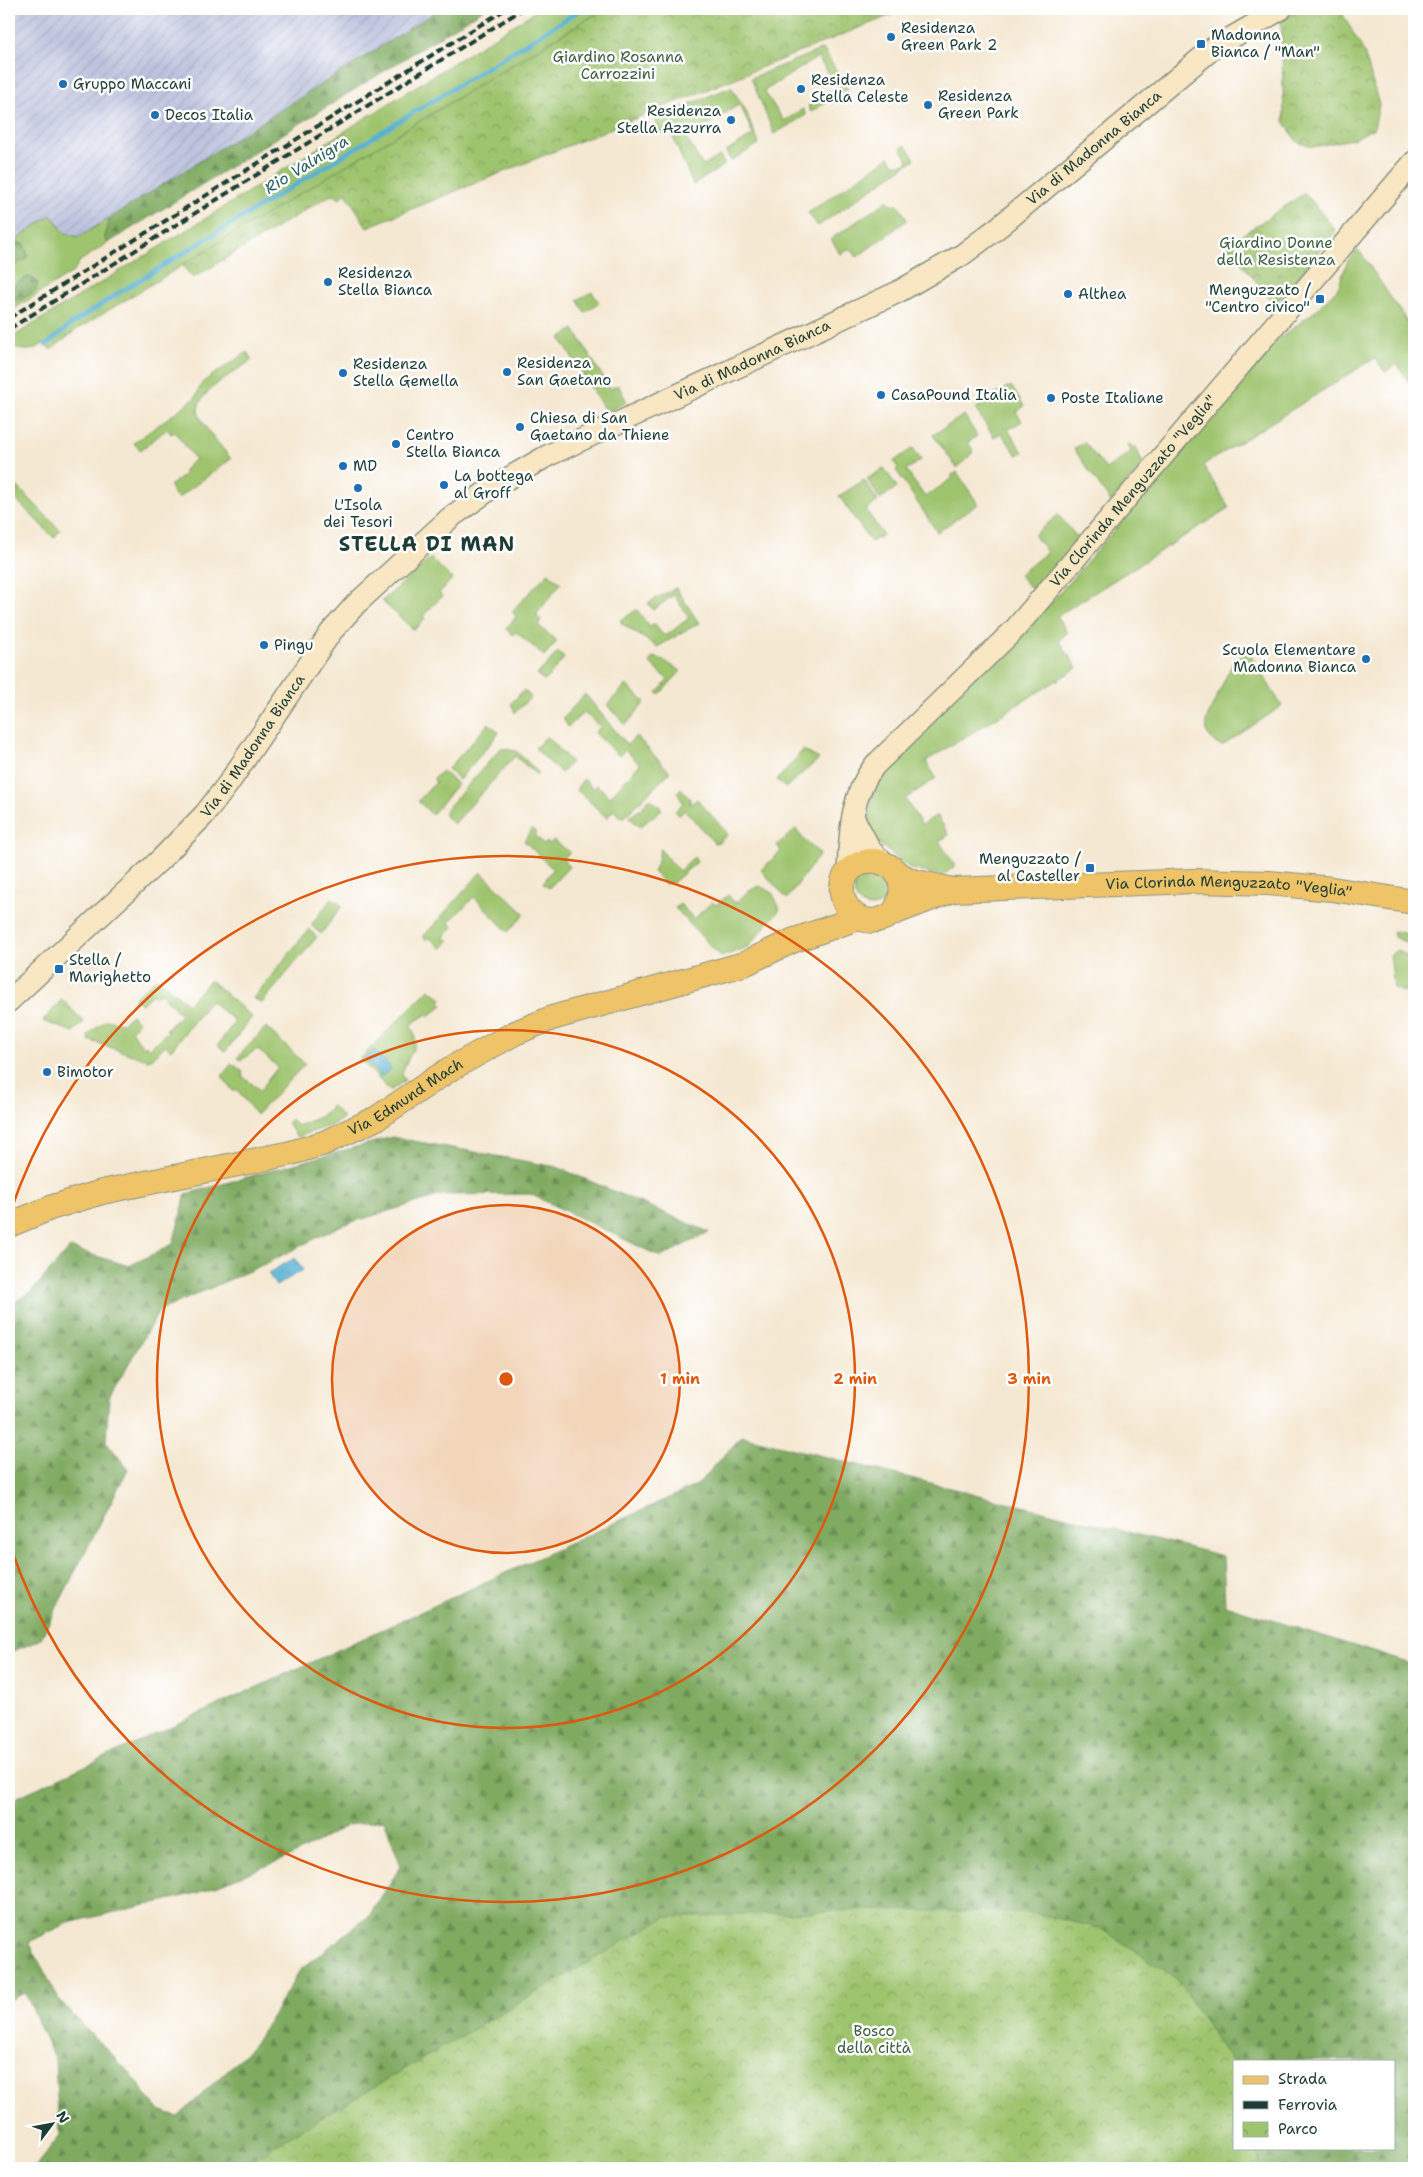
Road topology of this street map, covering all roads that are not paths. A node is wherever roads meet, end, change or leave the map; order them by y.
1 (1282, 9) edge
2 (1414, 162) edge
3 (853, 817) junction
4 (891, 868) junction
5 (845, 884) junction
6 (953, 890) junction
7 (1414, 902) edge
8 (893, 913) junction
9 (858, 918) junction
10 (792, 941) junction
11 (9, 1001) edge
12 (9, 1225) edge

1 - 11 main road, Via di Madonna Bianca
2 - 3 main road, Via Clorinda Menguzzato "Veglia"
3 - 4 main road, Via Clorinda Menguzzato "Veglia"
3 - 5 main road, Via Clorinda Menguzzato "Veglia"
4 - 5 main road, Via Clorinda Menguzzato "Veglia"
4 - 6 main road, Via Clorinda Menguzzato "Veglia"
4 - 8 main road
5 - 9 main road
5 - 10 main road, Via Edmund Mach
6 - 7 main road, Via Clorinda Menguzzato "Veglia"
6 - 8 main road, Via Clorinda Menguzzato "Veglia"
8 - 9 main road, Via Clorinda Menguzzato "Veglia"
9 - 10 main road, Via Edmund Mach
10 - 12 main road, Via Edmund Mach

